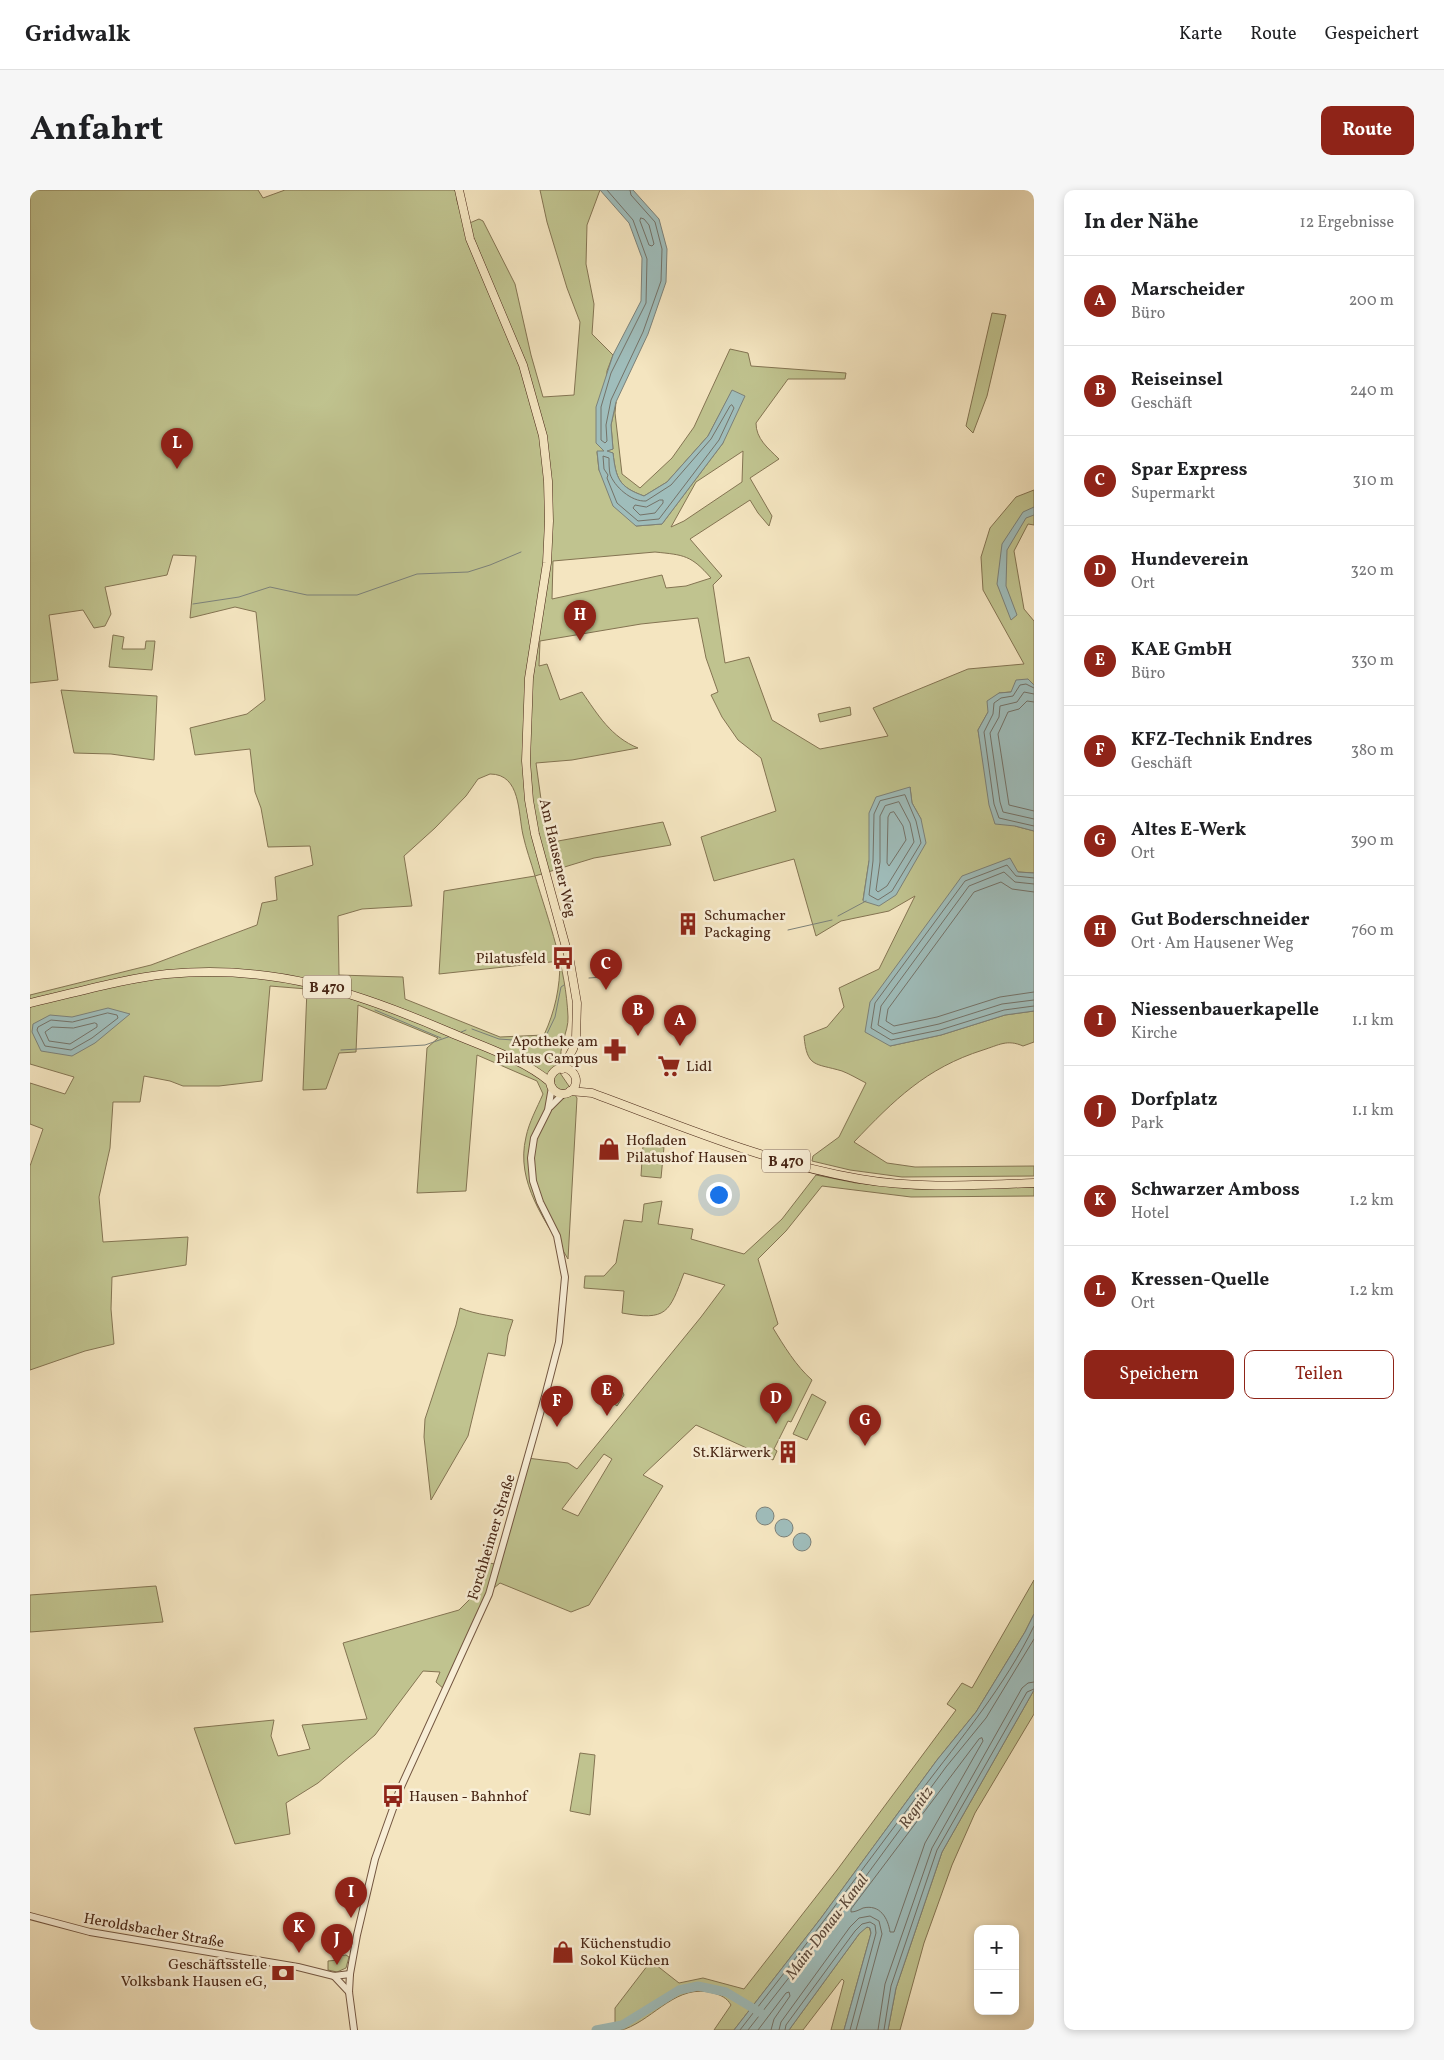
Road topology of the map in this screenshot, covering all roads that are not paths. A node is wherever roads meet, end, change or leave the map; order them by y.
1 (458, 190) edge
2 (30, 1003) edge
3 (573, 1049) junction
4 (530, 1068) junction
5 (558, 1070) junction
6 (572, 1072) junction
7 (575, 1081) junction
8 (551, 1085) junction
9 (566, 1093) junction
10 (592, 1093) junction
11 (548, 1110) junction
12 (1034, 1183) edge
13 (30, 1916) edge
14 (350, 1974) junction
15 (334, 1976) junction
16 (349, 1992) junction
17 (354, 2030) edge

1 - 3 main road, Am Hausener Weg
2 - 4 main road, B 470
3 - 5 main road
3 - 6 main road
4 - 5 main road, B 470
4 - 8 main road, B 470
5 - 6 main road
5 - 8 main road
6 - 7 main road
7 - 9 main road
7 - 10 main road, B 470
8 - 9 main road
8 - 11 street
9 - 10 main road, B 470
9 - 11 street
10 - 12 main road, B 470
11 - 14 street, Forchheimer Straße
13 - 15 street, Heroldsbacher Straße
14 - 15 street, Heroldsbacher Straße
14 - 16 street, Forchheimer Straße
15 - 16 street
16 - 17 street, Forchheimer Straße

